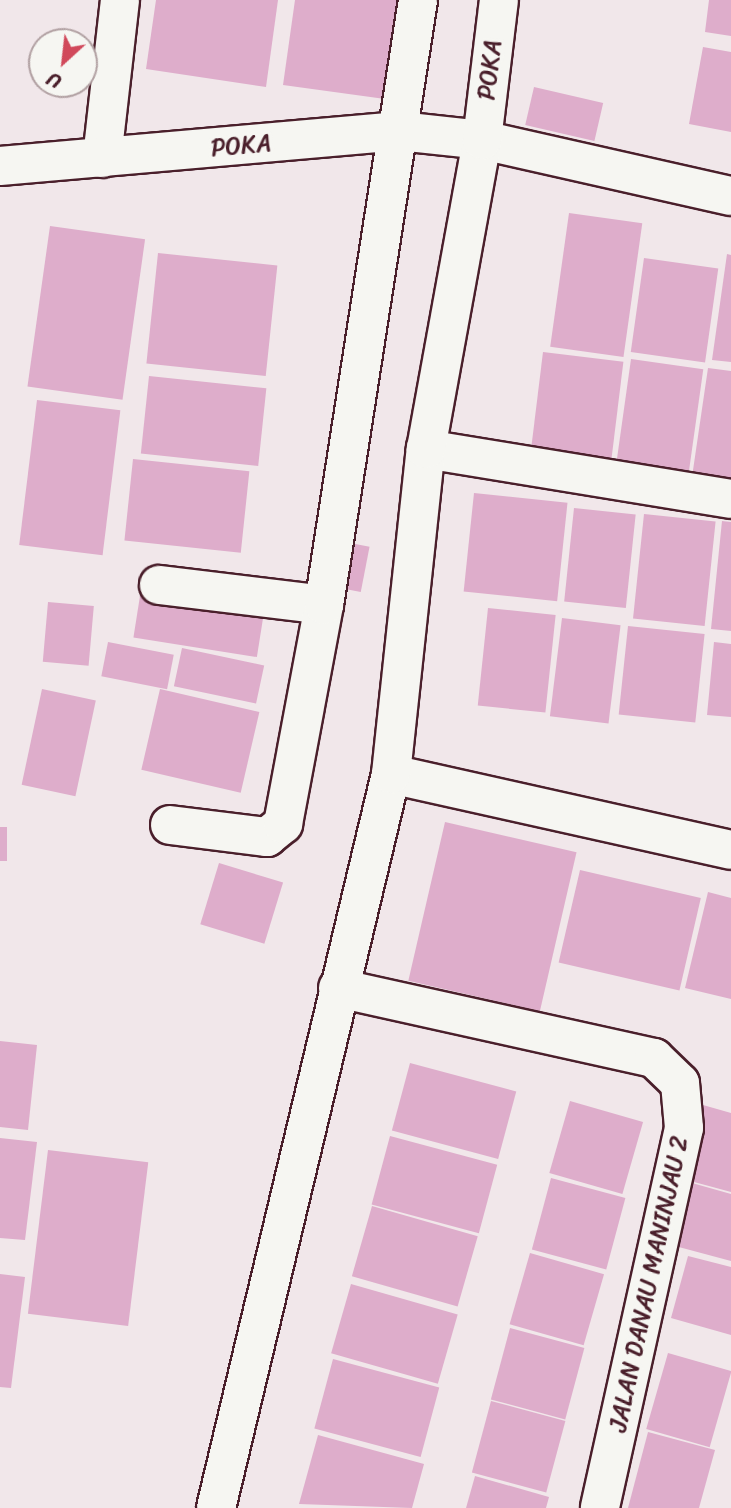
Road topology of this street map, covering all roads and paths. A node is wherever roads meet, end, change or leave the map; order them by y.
1 (120, 0) edge
2 (418, 0) edge
3 (499, 0) edge
4 (399, 131) junction
5 (481, 140) junction
6 (102, 158) junction
7 (0, 166) edge
8 (731, 197) edge
9 (426, 449) junction
10 (731, 499) edge
11 (159, 585) dead end
12 (324, 605) junction
13 (391, 774) junction
14 (170, 825) dead end
15 (731, 850) edge
16 (338, 988) junction
17 (216, 1508) edge
18 (600, 1508) edge

1 - 6 street
2 - 4 street
3 - 5 street, POKA
4 - 5 street, POKA
4 - 6 street, POKA
4 - 12 street
5 - 8 street, POKA
5 - 9 street, POKA
6 - 7 street, POKA
9 - 10 street
9 - 13 street, POKA
11 - 12 street
12 - 14 street
13 - 15 street
13 - 16 street, POKA
16 - 17 street, POKA
16 - 18 street, JALAN DANAU MANINJAU 2

